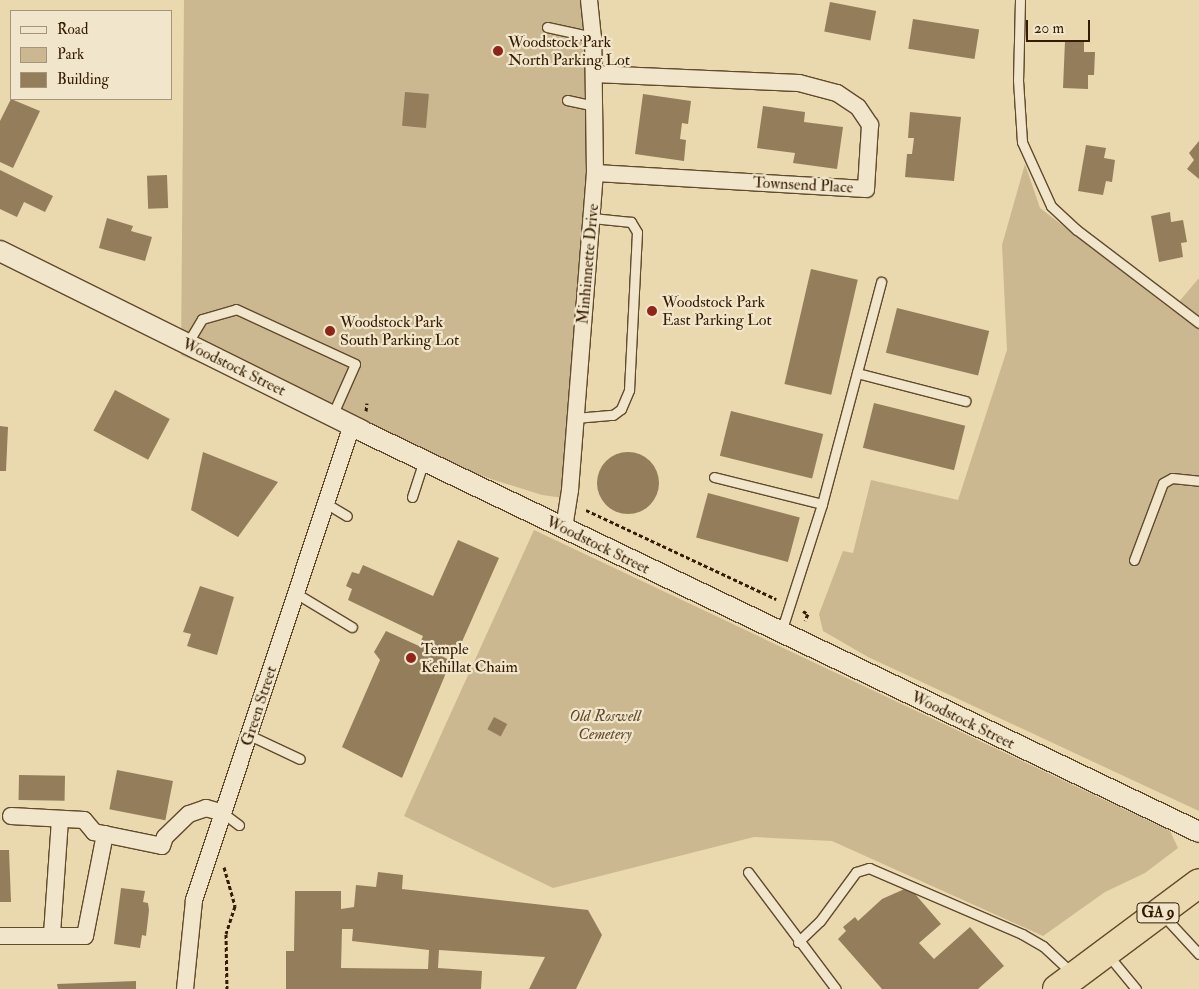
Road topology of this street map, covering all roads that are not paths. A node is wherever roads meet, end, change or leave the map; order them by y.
1 (589, 0) edge
2 (1020, 0) edge
3 (548, 27) dead end
4 (592, 37) junction
5 (594, 74) junction
6 (567, 100) dead end
7 (595, 106) junction
8 (595, 173) junction
9 (592, 218) junction
10 (0, 251) edge
11 (881, 282) dead end
12 (1199, 323) edge
13 (187, 344) junction
14 (857, 373) junction
15 (965, 401) dead end
16 (332, 416) junction
17 (575, 418) junction
18 (352, 426) junction
19 (424, 461) junction
20 (714, 477) dead end
21 (1199, 481) edge
22 (412, 497) dead end
23 (327, 504) junction
24 (822, 504) junction
25 (347, 516) dead end
26 (564, 528) junction
27 (1134, 560) dead end
28 (296, 594) junction
29 (352, 627) dead end
30 (788, 636) junction
31 (249, 735) junction
32 (300, 759) dead end
33 (223, 813) junction
34 (11, 816) dead end
35 (60, 819) junction
36 (239, 825) dead end
37 (1199, 832) edge
38 (105, 834) junction
39 (748, 872) dead end
40 (1199, 883) edge
41 (1159, 911) junction
42 (52, 934) junction
43 (0, 936) edge
44 (798, 942) junction
45 (1105, 952) junction
46 (1199, 954) edge
47 (1066, 982) edge
48 (185, 989) edge
49 (836, 989) edge
50 (1136, 989) edge

1 - 4 street, Minhinnette Drive
2 - 12 lane
3 - 4 lane
4 - 5 street, Minhinnette Drive
5 - 7 street, Minhinnette Drive
5 - 8 street, Townsend Place
6 - 7 lane
7 - 8 street, Minhinnette Drive
8 - 9 street, Minhinnette Drive
9 - 17 street, Minhinnette Drive
9 - 17 lane
10 - 13 street, Woodstock Street
11 - 14 lane
13 - 16 street, Woodstock Street
13 - 16 lane
14 - 15 lane
14 - 24 lane
16 - 18 street, Woodstock Street
17 - 26 street, Minhinnette Drive
18 - 19 street, Woodstock Street
18 - 23 street, Green Street
19 - 22 lane
19 - 26 street, Woodstock Street
20 - 24 lane
21 - 27 lane
23 - 25 lane
23 - 28 street, Green Street
24 - 30 lane
26 - 30 street, Woodstock Street
28 - 29 lane
28 - 31 street, Green Street
30 - 37 street, Woodstock Street
31 - 32 lane
31 - 33 street, Green Street
33 - 36 lane
33 - 38 street
33 - 48 street, Green Street
34 - 35 street
35 - 38 street
35 - 42 street
38 - 42 street
39 - 44 lane
40 - 41 highway, GA 9
41 - 45 highway, GA 9
41 - 46 lane
42 - 43 street
44 - 47 lane
44 - 49 lane
45 - 47 highway, GA 9
45 - 50 lane

